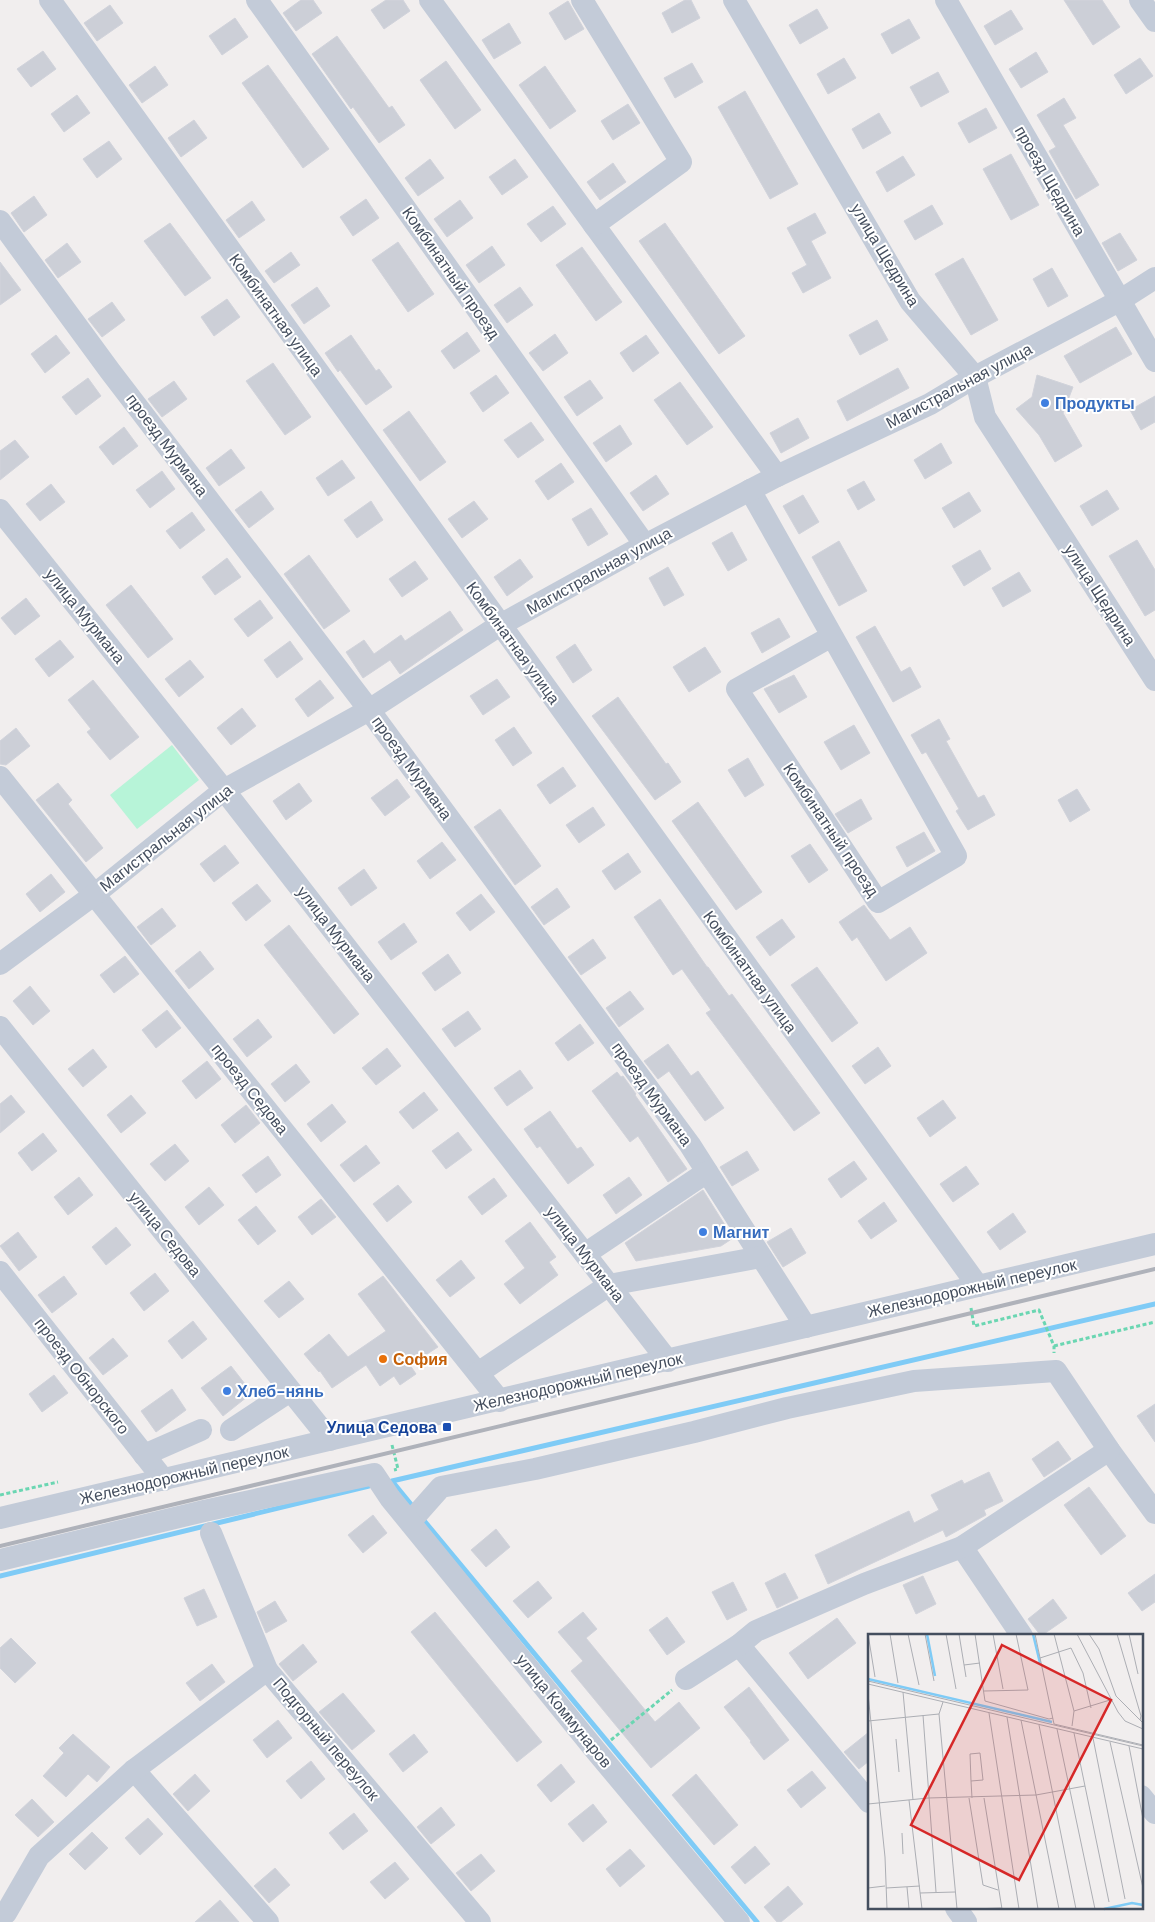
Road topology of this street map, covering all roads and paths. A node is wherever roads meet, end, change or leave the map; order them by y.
1 (50, 0) edge
2 (257, 0) edge
3 (430, 0) edge
4 (582, 0) edge
5 (734, 0) edge
6 (946, 0) edge
7 (1140, 0) edge
8 (1155, 22) edge
9 (0, 221) edge
10 (594, 225) junction
11 (1155, 278) edge
12 (1119, 301) junction
13 (1155, 361) edge
14 (975, 378) junction
15 (777, 476) junction
16 (750, 490) junction
17 (0, 510) edge
18 (645, 545) junction
19 (500, 625) junction
20 (832, 636) junction
21 (1155, 680) edge
22 (369, 710) junction
23 (0, 777) edge
24 (224, 790) junction
25 (95, 894) junction
26 (0, 964) edge
27 (0, 1027) edge
28 (708, 1172) junction
29 (1155, 1244) edge
30 (585, 1254) junction
31 (761, 1257) junction
32 (0, 1272) edge
33 (609, 1285) junction
34 (978, 1286) junction
35 (1045, 1322) dead end
36 (1155, 1322) edge
37 (806, 1327) junction
38 (1050, 1337) dead end
39 (1054, 1346) dead end
40 (668, 1361) junction
41 (478, 1373) junction
42 (290, 1391) junction
43 (500, 1400) junction
44 (201, 1430) dead end
45 (231, 1430) dead end
46 (330, 1440) junction
47 (1109, 1450) junction
48 (144, 1455) junction
49 (164, 1480) junction
50 (1155, 1513) edge
51 (0, 1518) edge
52 (410, 1522) junction
53 (211, 1533) dead end
54 (962, 1547) junction
55 (0, 1560) edge
56 (1021, 1634) edge
57 (739, 1645) junction
58 (267, 1670) junction
59 (686, 1679) joint
60 (596, 1751) junction
61 (134, 1770) junction
62 (1142, 1797) edge
63 (868, 1801) edge
64 (1155, 1813) edge
65 (957, 1910) edge
66 (8, 1915) edge
67 (268, 1922) edge
68 (480, 1922) edge
69 (739, 1922) edge
70 (966, 1922) edge

1 - 19 street, Комбинатная улица
2 - 18 street, Комбинатный проезд
3 - 10 street
4 - 10 street
5 - 14 street, улица Щедрина
6 - 12 street, проезд Щедрина
7 - 8 street
9 - 22 street, проезд Мурмана
10 - 15 street
11 - 12 street, Магистральная улица
12 - 13 street, проезд Щедрина
12 - 14 street, Магистральная улица
14 - 15 street, Магистральная улица
14 - 21 street, улица Щедрина
15 - 16 street, Магистральная улица
16 - 18 street, Магистральная улица
16 - 20 street, Комбинатный проезд
17 - 24 street, улица Мурмана
18 - 19 street, Магистральная улица
19 - 22 street, Магистральная улица
19 - 34 street, Комбинатная улица
20 - 20 street, Комбинатный проезд
22 - 24 street, Магистральная улица
22 - 28 street, проезд Мурмана
23 - 25 street, проезд Седова
24 - 25 street, Магистральная улица
24 - 30 street, улица Мурмана
25 - 26 street, Магистральная улица
25 - 41 street, проезд Седова
27 - 42 street, улица Седова
28 - 30 street
28 - 31 street, проезд Мурмана
29 - 34 street, Железнодорожный переулок
30 - 33 street, улица Мурмана
31 - 33 street
31 - 37 street, проезд Мурмана
32 - 48 street, проезд Обнорского
33 - 40 street, улица Мурмана
33 - 41 street
34 - 37 street, Железнодорожный переулок
35 - 38 path
36 - 39 path
37 - 40 street, Железнодорожный переулок
40 - 43 street, Железнодорожный переулок
41 - 43 street, проезд Седова
42 - 45 street
42 - 46 street, улица Седова
43 - 46 street, Железнодорожный переулок
44 - 48 street
46 - 49 street, Железнодорожный переулок
47 - 50 street
47 - 52 street
47 - 54 street
48 - 49 street, проезд Обнорского
49 - 51 street, Железнодорожный переулок
52 - 55 street, улица Коммунаров
52 - 60 street, улица Коммунаров
53 - 58 street, Подгорный переулок
54 - 56 street
54 - 57 street
57 - 59 street
57 - 63 street
58 - 61 street
58 - 68 street, Подгорный переулок
59 - 60 path
60 - 69 street, улица Коммунаров
61 - 66 street
61 - 67 street
62 - 64 street
65 - 70 street

